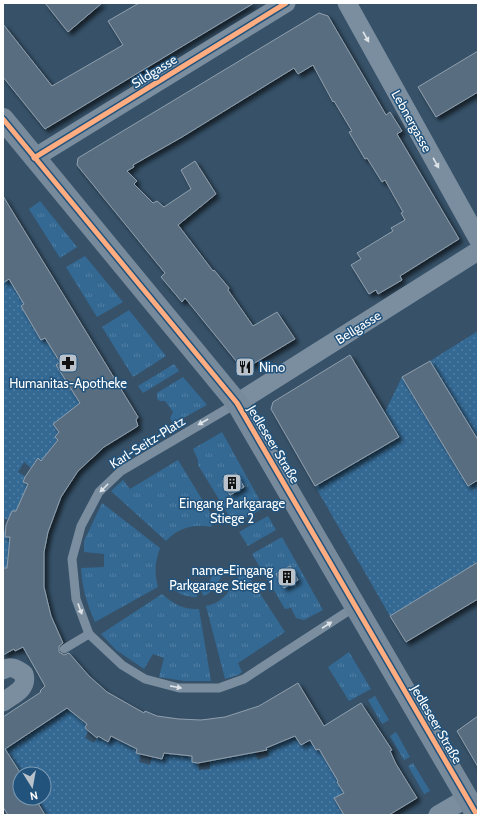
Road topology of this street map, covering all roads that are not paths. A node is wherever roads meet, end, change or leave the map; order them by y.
1 (286, 3) edge
2 (347, 3) edge
3 (3, 119) edge
4 (34, 158) junction
5 (478, 239) edge
6 (478, 251) edge
7 (237, 403) junction
8 (357, 606) junction
9 (89, 634) junction
10 (64, 649) dead end
11 (3, 670) edge
12 (3, 702) edge
13 (472, 806) edge
14 (438, 815) edge

1 - 4 street, Sildgasse
2 -> 5 street, Lebnergasse
3 - 4 street, Jedleseer Straße
4 - 7 street, Jedleseer Straße
6 - 7 street, Bellgasse
7 - 8 street, Jedleseer Straße
7 -> 9 lane, Karl-Seitz-Platz
9 -> 8 lane, Karl-Seitz-Platz
8 - 13 street, Jedleseer Straße
9 - 10 lane
11 - 12 street
13 - 14 street

